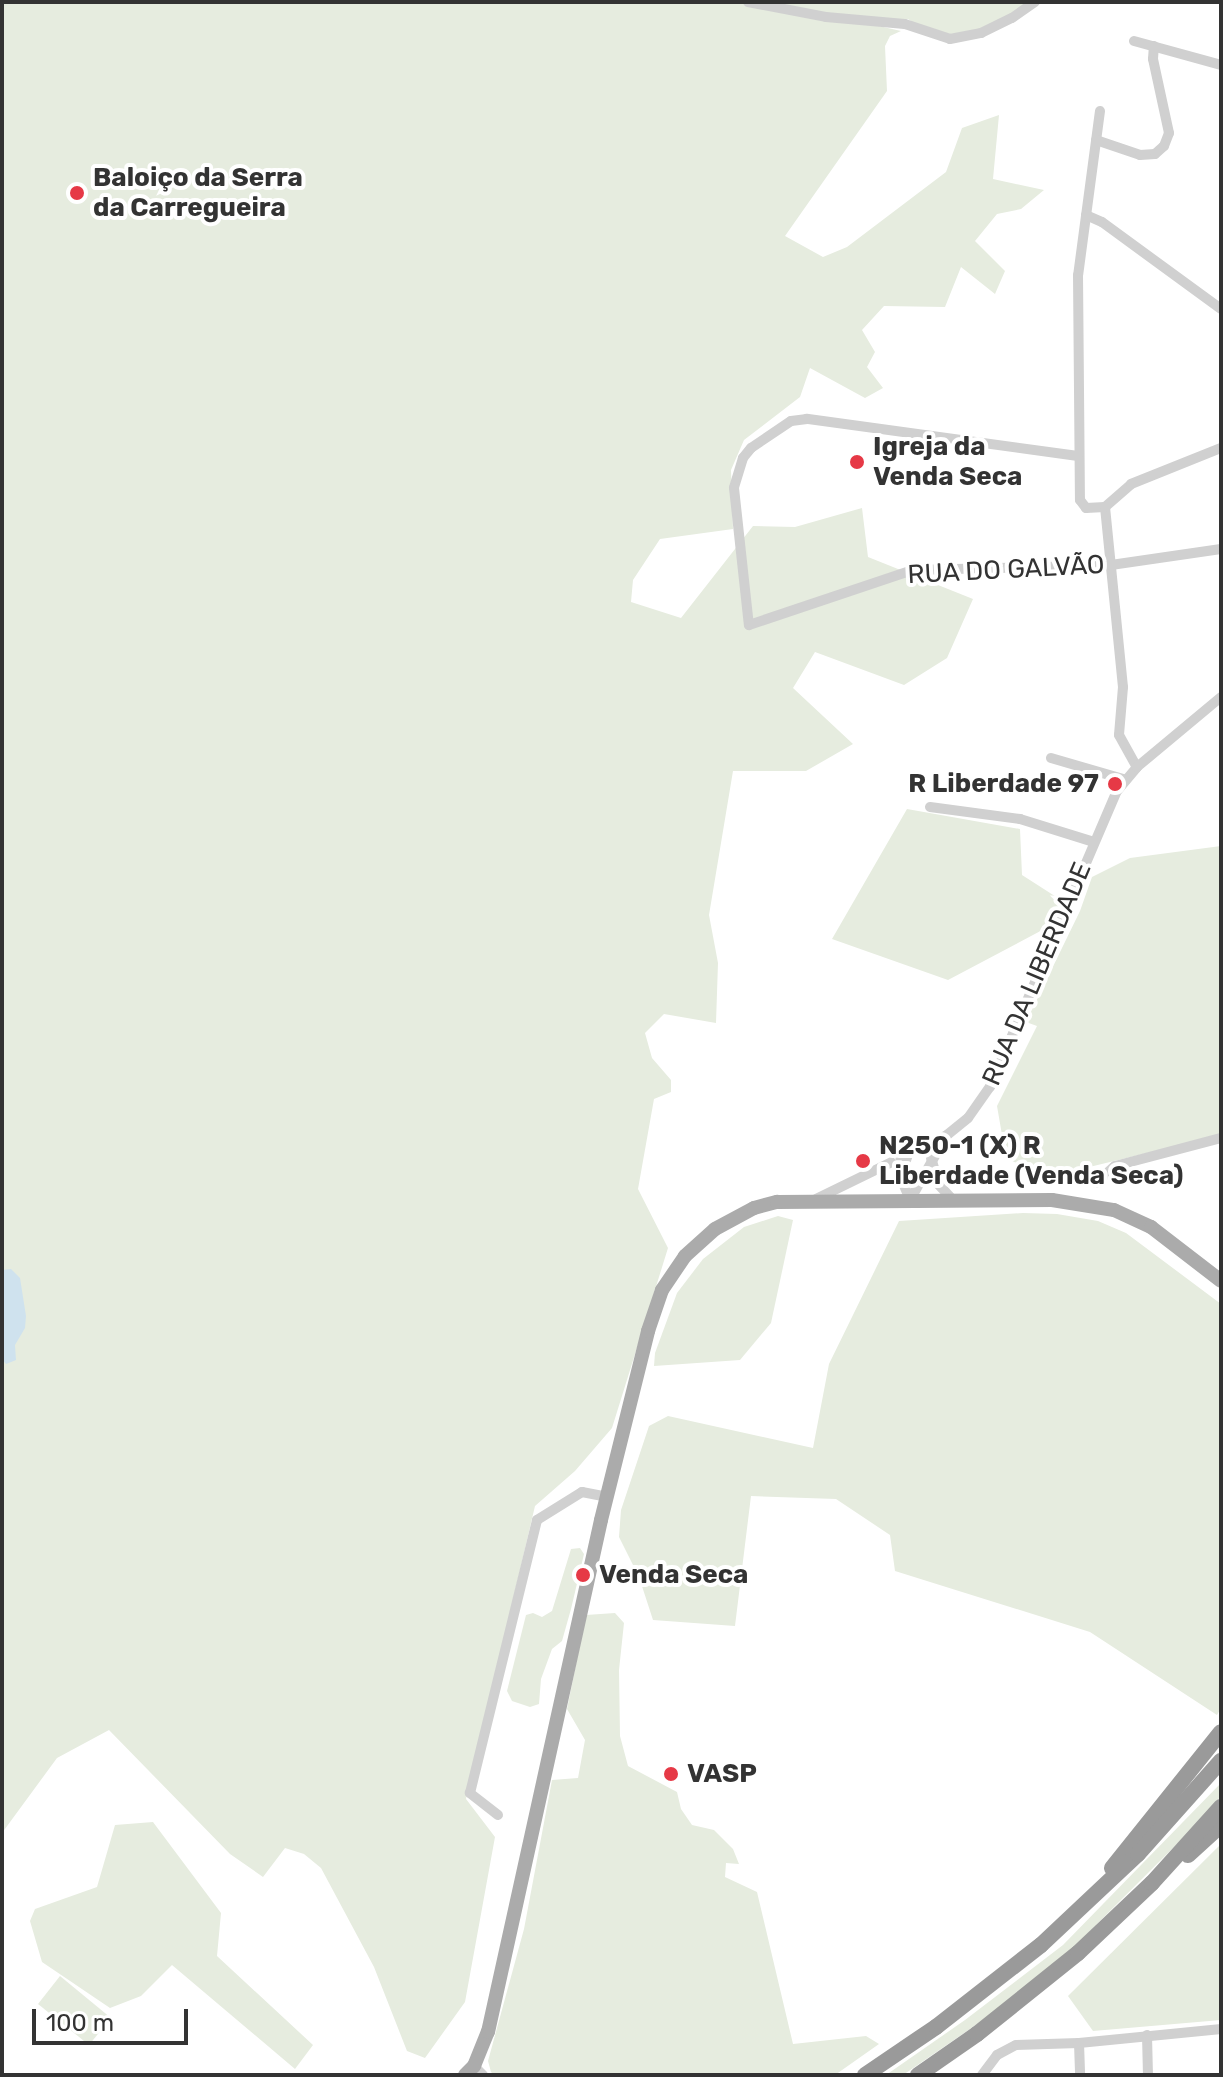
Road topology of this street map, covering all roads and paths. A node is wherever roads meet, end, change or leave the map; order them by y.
1 (748, 2) edge
2 (1035, 2) edge
3 (1134, 41) dead end
4 (1154, 46) junction
5 (1221, 65) edge
6 (1100, 111) dead end
7 (1096, 140) junction
8 (1086, 215) junction
9 (1221, 309) edge
10 (1221, 448) edge
11 (1078, 456) junction
12 (1105, 507) junction
13 (1221, 549) edge
14 (1111, 565) junction
15 (1221, 697) edge
16 (1051, 758) dead end
17 (1137, 767) junction
18 (1126, 780) junction
19 (930, 807) dead end
20 (1094, 842) junction
21 (947, 1135) junction
22 (1221, 1138) edge
23 (909, 1154) junction
24 (931, 1158) junction
25 (1096, 1183) dead end
26 (910, 1200) junction
27 (953, 1200) junction
28 (810, 1201) junction
29 (1221, 1281) edge
30 (607, 1497) junction
31 (1221, 1732) edge
32 (1221, 1761) edge
33 (1221, 1807) edge
34 (498, 1815) dead end
35 (1221, 1825) edge
36 (1152, 1883) junction
37 (1075, 1915) junction
38 (1221, 2029) edge
39 (1147, 2035) junction
40 (1079, 2043) junction
41 (474, 2072) edge
42 (865, 2075) edge
43 (918, 2075) edge
44 (982, 2075) edge
45 (1080, 2075) edge
46 (1148, 2075) edge

1 - 2 street
3 - 4 street
4 - 5 street
4 - 7 street
6 - 7 street
7 - 8 street
8 - 9 street
8 - 11 street
10 - 12 street
11 - 12 street
11 - 14 street, RUA DO GALVÃO
12 - 14 street
13 - 14 street, RUA DO GALVÃO
14 - 17 street
15 - 17 street, RUA DA LIBERDADE
16 - 18 street
17 - 18 street, RUA DA LIBERDADE
18 - 20 street, RUA DA LIBERDADE
19 - 20 street
20 - 21 street, RUA DA LIBERDADE
21 - 23 street, RUA DA LIBERDADE
21 - 24 street
22 - 25 street
23 - 26 street
23 - 28 street, RUA DA LIBERDADE
24 - 26 street
24 - 27 street
26 - 27 main road
26 - 28 main road
27 - 29 main road
28 - 30 main road
30 - 34 street
30 - 41 main road
31 - 37 highway
32 - 37 highway
33 - 36 highway
35 - 36 highway
36 - 43 highway
37 - 42 highway
38 - 39 street
39 - 40 street
39 - 46 street
40 - 44 street
40 - 45 street

